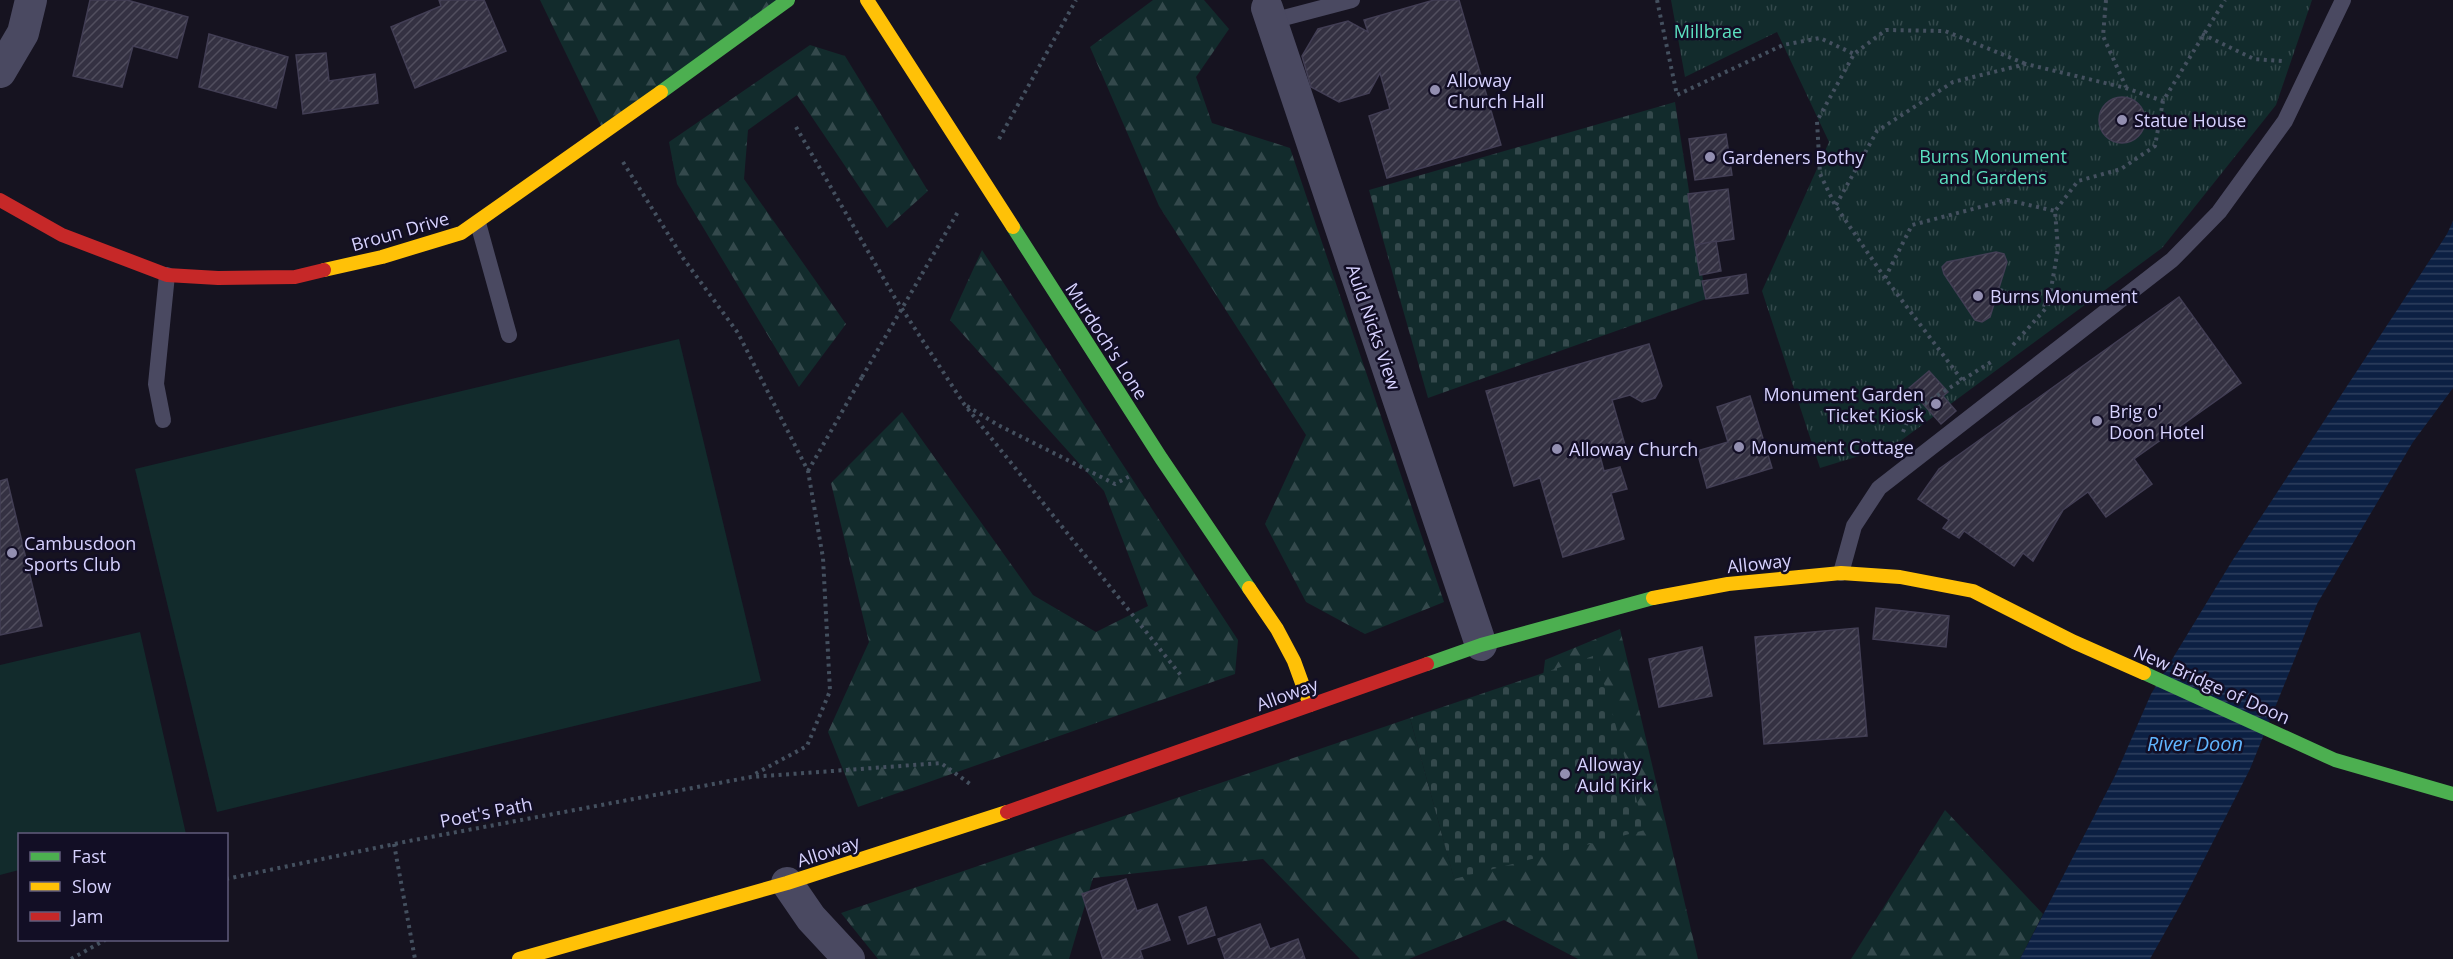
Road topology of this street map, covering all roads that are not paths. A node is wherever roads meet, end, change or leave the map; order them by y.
1 (31, 0) edge
2 (788, 0) edge
3 (867, 0) edge
4 (1352, 0) edge
5 (2343, 0) edge
6 (1269, 15) joint
7 (0, 72) edge
8 (0, 200) edge
9 (478, 223) junction
10 (167, 275) junction
11 (509, 335) dead end
12 (163, 420) dead end
13 (1841, 573) junction
14 (2074, 642) joint
15 (1481, 645) junction
16 (1310, 705) junction
17 (2453, 794) edge
18 (787, 883) junction
19 (519, 959) edge
20 (849, 959) edge

1 - 7 street
2 - 9 main road, Broun Drive
3 - 16 main road, Murdoch's Lone
4 - 6 lane
5 - 13 lane
6 - 15 street, Auld Nicks View
8 - 10 main road, Broun Drive
9 - 10 main road, Broun Drive
9 - 11 lane
10 - 12 lane
13 - 14 main road, Alloway
13 - 15 main road, Alloway
14 - 17 main road, New Bridge of Doon
15 - 16 main road, Alloway
16 - 18 main road, Alloway
18 - 19 main road, Alloway
18 - 20 street

